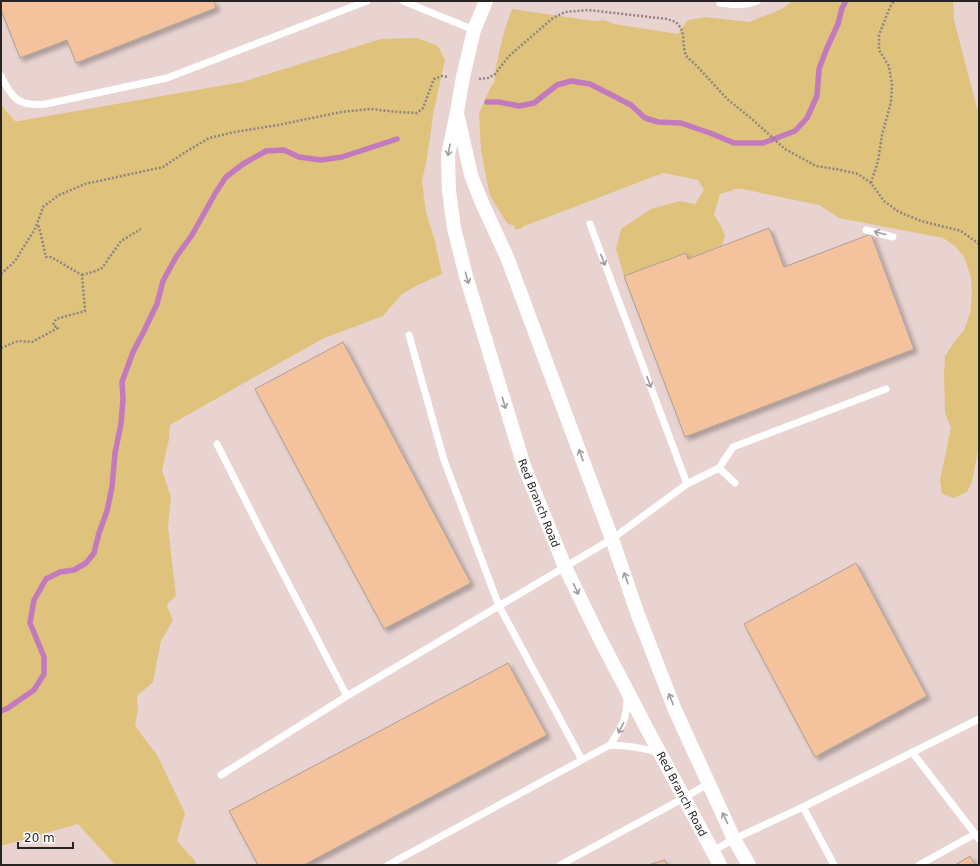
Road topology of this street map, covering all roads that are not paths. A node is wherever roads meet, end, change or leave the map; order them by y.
1 (367, 1) edge
2 (403, 1) edge
3 (486, 1) edge
4 (757, 1) edge
5 (720, 3) dead end
6 (474, 30) junction
7 (1, 76) edge
8 (457, 112) junction
9 (590, 224) dead end
10 (866, 230) dead end
11 (893, 237) dead end
12 (410, 335) dead end
13 (886, 389) dead end
14 (217, 444) dead end
15 (719, 468) junction
16 (735, 483) dead end
17 (687, 484) junction
18 (612, 539) junction
19 (565, 567) junction
20 (499, 606) junction
21 (627, 690) junction
22 (347, 696) junction
23 (979, 719) edge
24 (610, 745) junction
25 (912, 752) junction
26 (660, 753) junction
27 (582, 760) junction
28 (221, 775) dead end
29 (709, 783) junction
30 (684, 798) junction
31 (803, 807) junction
32 (977, 836) edge
33 (734, 839) junction
34 (713, 851) junction
35 (388, 865) edge
36 (560, 865) edge
37 (720, 865) edge
38 (749, 865) edge
39 (834, 865) edge
40 (919, 865) edge

1 - 7 lane
2 - 6 lane
3 - 6 street, Red Branch Road
4 - 5 lane
6 - 8 street, Red Branch Road
18 -> 8 street, Red Branch Road
8 -> 19 street, Red Branch Road
9 -> 17 lane
11 -> 10 lane
12 - 20 lane
13 - 15 lane
14 - 22 lane
15 - 16 lane
15 - 17 lane
17 - 18 lane
18 - 19 lane
29 -> 18 street, Red Branch Road
19 - 20 lane
19 -> 21 street, Red Branch Road
20 - 22 lane
20 - 27 lane
21 -> 24 lane
21 - 26 street, Red Branch Road
22 - 28 lane
23 - 25 lane
24 - 26 lane
24 - 27 lane
25 - 31 lane
25 - 32 lane
26 - 30 street, Red Branch Road
27 - 35 lane
29 - 30 lane
33 -> 29 street, Red Branch Road
30 - 34 street, Red Branch Road
30 - 36 lane
31 - 33 lane
31 - 39 lane
32 - 40 lane
33 - 34 lane
33 - 38 street, Red Branch Road
34 - 37 street, Red Branch Road

